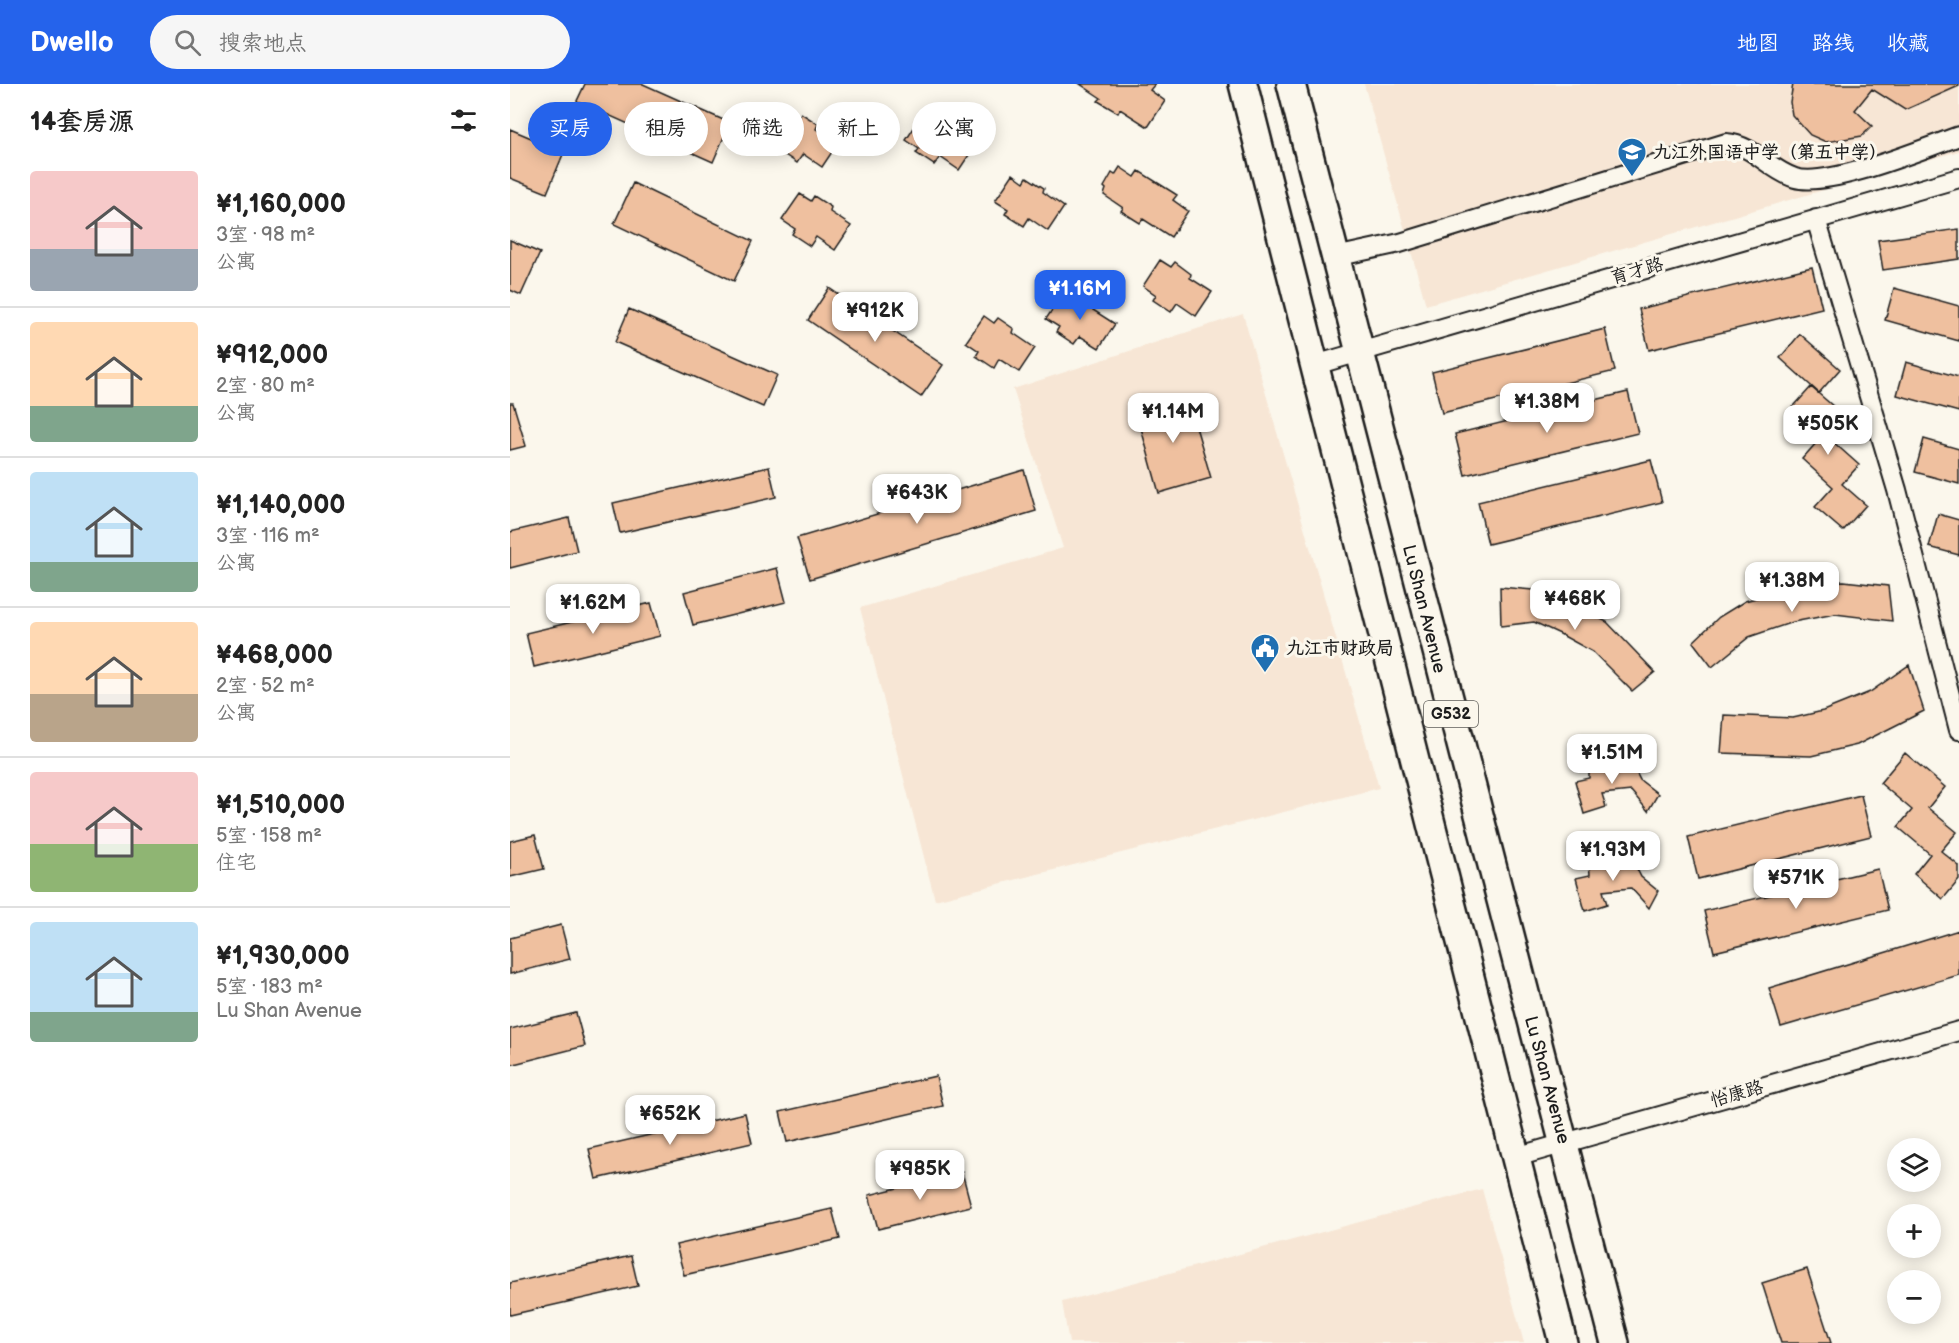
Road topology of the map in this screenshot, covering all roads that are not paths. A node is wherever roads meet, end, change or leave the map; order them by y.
1 (1243, 84) edge
2 (1291, 84) edge
3 (1959, 136) edge
4 (1959, 178) edge
5 (1816, 219) junction
6 (1335, 257) junction
7 (1359, 352) junction
8 (1315, 365) junction
9 (1959, 730) edge
10 (1959, 1031) edge
11 (1564, 1143) junction
12 (1516, 1157) junction
13 (1563, 1343) edge
14 (1615, 1343) edge

1 - 8 highway, G532
2 - 6 highway, Lu Shan Avenue / G532
3 - 6 street
4 - 5 street, 育才路
5 - 7 street, 育才路
5 - 9 street
6 - 7 highway, Lu Shan Avenue / G532
7 - 8 street, 育才路
7 - 11 highway, Lu Shan Avenue / G532
8 - 12 highway, G532
10 - 11 street, 怡康路
11 - 12 street, 怡康路
11 - 14 highway, Lu Shan Avenue / G532
12 - 13 highway, G532

